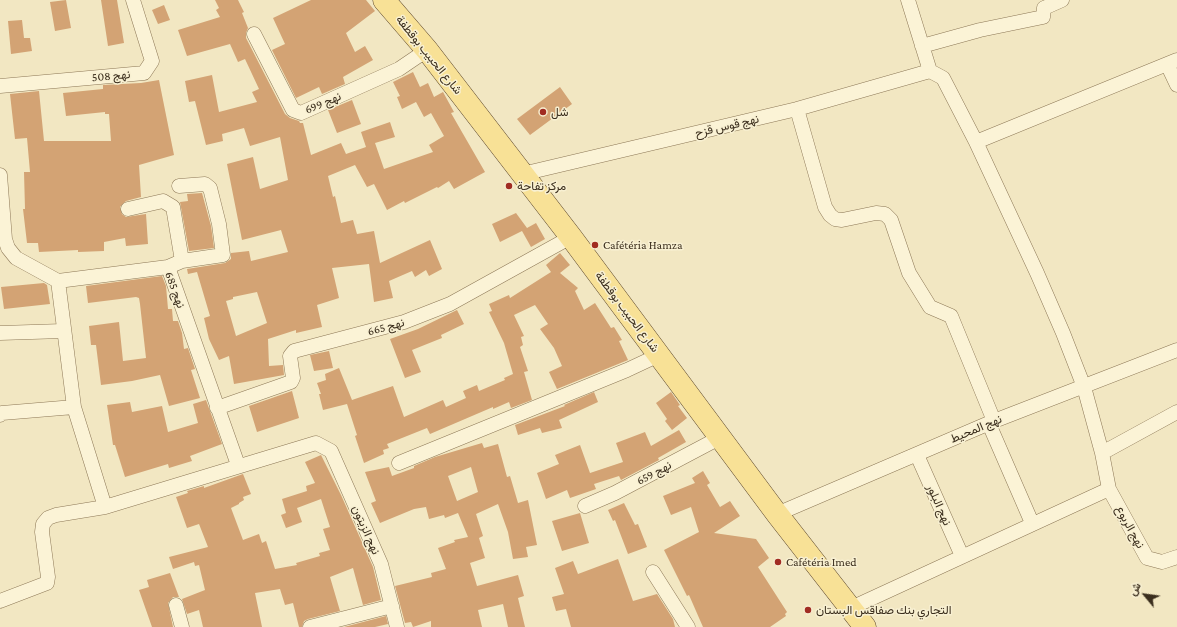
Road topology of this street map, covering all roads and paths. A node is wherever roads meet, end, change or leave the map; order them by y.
1 (134, 0) edge
2 (384, 0) edge
3 (908, 0) edge
4 (1062, 0) edge
5 (254, 34) dead end
6 (922, 46) junction
7 (427, 50) junction
8 (1172, 62) edge
9 (930, 71) junction
10 (1177, 85) edge
11 (0, 86) edge
12 (798, 109) junction
13 (976, 142) junction
14 (522, 174) junction
15 (0, 175) edge
16 (179, 186) dead end
17 (128, 209) dead end
18 (571, 237) junction
19 (3, 239) edge
20 (182, 261) junction
21 (168, 267) junction
22 (58, 281) junction
23 (63, 331) junction
24 (0, 333) edge
25 (1177, 350) edge
26 (659, 355) junction
27 (1084, 387) junction
28 (74, 407) junction
29 (216, 408) junction
30 (1177, 412) edge
31 (0, 415) edge
32 (992, 422) junction
33 (721, 437) junction
34 (1102, 453) junction
35 (917, 455) junction
36 (399, 463) dead end
37 (238, 466) junction
38 (1109, 489) junction
39 (585, 506) dead end
40 (105, 507) junction
41 (777, 514) junction
42 (1032, 523) junction
43 (962, 556) junction
44 (1177, 557) edge
45 (653, 572) dead end
46 (0, 601) edge
47 (176, 605) dead end
48 (392, 606) junction
49 (850, 608) junction
50 (182, 627) edge
51 (310, 627) edge
52 (398, 627) edge
53 (688, 627) edge
54 (865, 627) edge

1 - 11 street, نهج 508
2 - 7 main road, شارع الحبيب بوقطفة
3 - 6 street
4 - 6 street
5 - 7 street, نهج 699
6 - 9 street
7 - 14 main road, شارع الحبيب بوقطفة
8 - 10 street
8 - 13 street
9 - 12 street, نهج قوس قزح
9 - 13 street, نهج الربوع
12 - 14 street, نهج قوس قزح
12 - 32 street
13 - 27 street, نهج الربوع
14 - 18 main road, شارع الحبيب بوقطفة
15 - 19 street
16 - 20 street
17 - 20 street
18 - 26 main road, شارع الحبيب بوقطفة
18 - 29 street, نهج 665
19 - 22 street
20 - 21 street
21 - 22 street, نهج 685
21 - 29 street, نهج 685
22 - 23 street
23 - 24 street
23 - 28 street
25 - 27 street, نهج المحيط
26 - 33 main road, شارع الحبيب بوقطفة
26 - 36 street
27 - 32 street, نهج المحيط
27 - 34 street, نهج الربوع
28 - 31 street
28 - 40 street
29 - 37 street, نهج 685
30 - 34 street
32 - 35 street, نهج المحيط
32 - 42 street
33 - 39 street, نهج 659
33 - 41 main road, شارع الحبيب بوقطفة
34 - 38 street, نهج الربوع
35 - 41 street, نهج المحيط
35 - 43 street, نهج البلور
37 - 40 street
37 - 48 street, نهج الزيتون
38 - 42 street
38 - 44 street, نهج الربوع
40 - 46 street
41 - 49 main road, شارع الحبيب بوقطفة
42 - 43 street
43 - 49 street
45 - 53 street
47 - 50 street
48 - 51 street
48 - 52 street, نهج الزيتون
49 - 54 main road, شارع الحبيب بوقطفة

